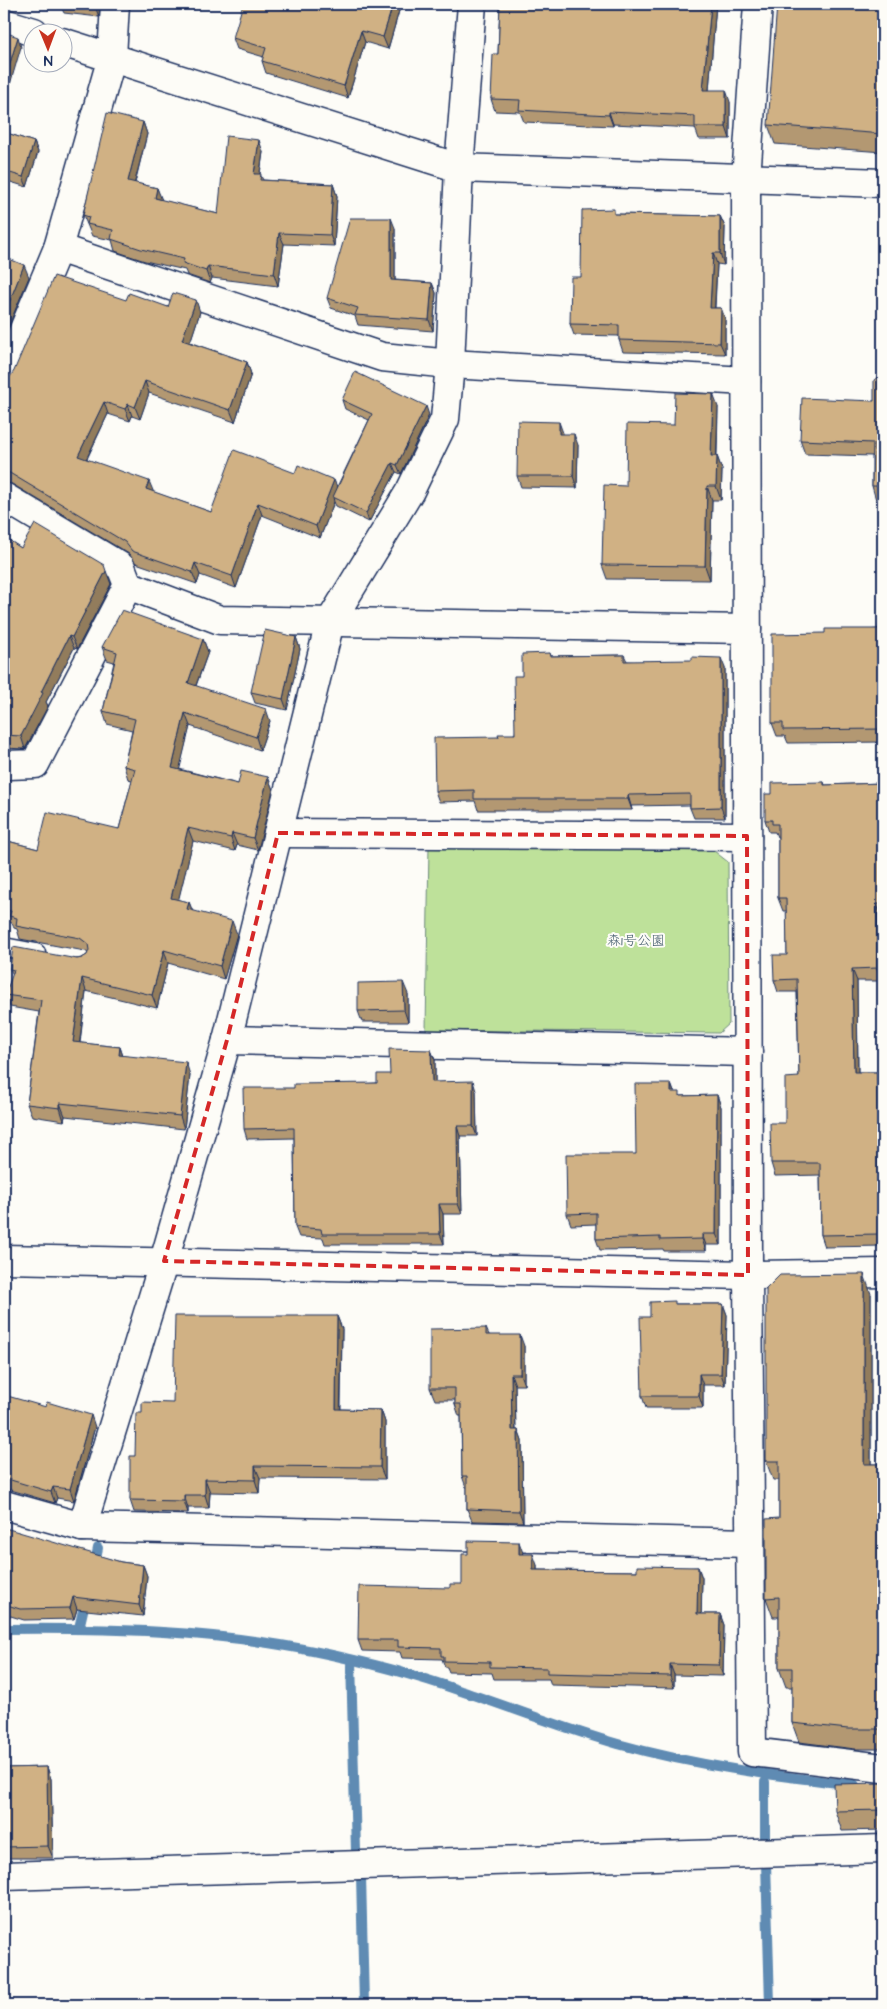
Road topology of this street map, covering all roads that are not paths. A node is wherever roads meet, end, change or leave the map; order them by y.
1 (115, 4) edge
2 (472, 4) edge
3 (758, 4) edge
4 (4, 23) edge
5 (22, 28) edge
6 (72, 45) edge
7 (112, 57) junction
8 (459, 168) junction
9 (746, 179) junction
10 (883, 183) edge
11 (58, 248) junction
12 (11, 340) edge
13 (450, 364) junction
14 (4, 377) edge
15 (746, 382) junction
16 (4, 498) edge
17 (128, 585) junction
18 (330, 622) junction
19 (747, 629) junction
20 (5, 769) edge
21 (278, 833) junction
22 (747, 836) junction
23 (4, 947) edge
24 (57, 956) edge
25 (227, 1040) junction
26 (748, 1052) junction
27 (4, 1259) edge
28 (164, 1261) junction
29 (883, 1273) edge
30 (748, 1275) junction
31 (4, 1505) edge
32 (82, 1527) junction
33 (750, 1543) junction
34 (883, 1768) edge
35 (883, 1849) edge
36 (4, 1876) edge

1 - 7 street
2 - 8 street
3 - 9 street
4 - 5 street
6 - 7 street
7 - 8 street
7 - 11 street
8 - 9 street
8 - 13 street
9 - 10 street
9 - 15 street
11 - 12 street
11 - 13 street
12 - 14 street
13 - 15 street
13 - 18 street
15 - 19 street
16 - 17 street
17 - 18 street
17 - 20 street
18 - 19 street
18 - 21 street
19 - 22 street
21 - 22 street
21 - 25 street
22 - 26 street
23 - 24 lane
25 - 26 street
25 - 28 street
26 - 30 street
27 - 28 street
28 - 30 street
28 - 32 street
29 - 30 street
30 - 33 street
31 - 32 street
32 - 33 street
33 - 34 street
35 - 36 street

